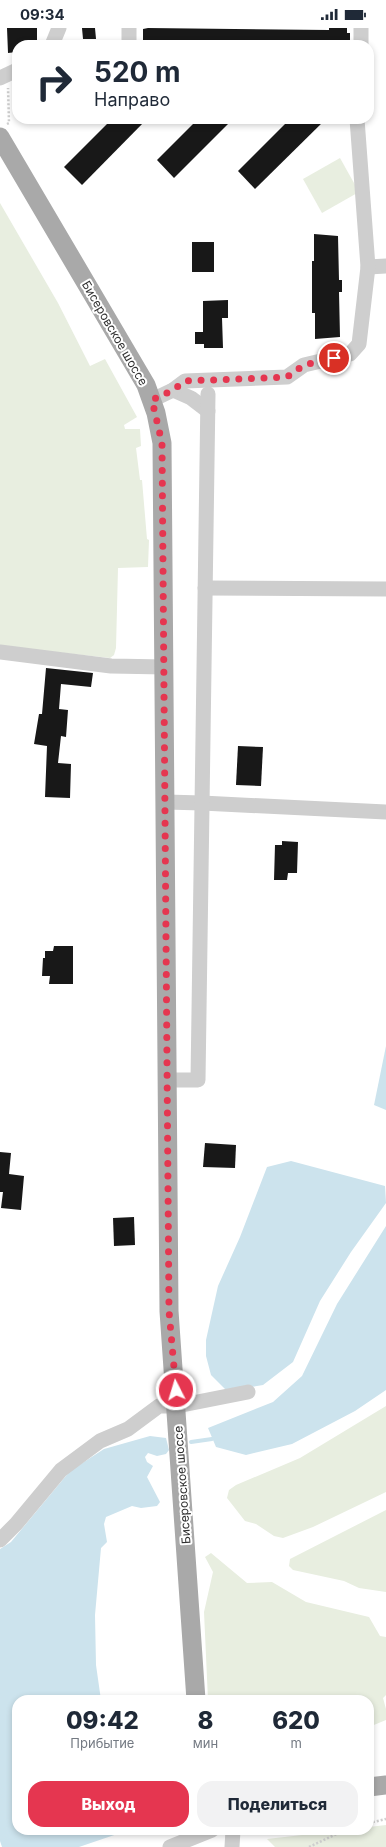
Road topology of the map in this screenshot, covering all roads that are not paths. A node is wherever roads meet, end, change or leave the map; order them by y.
1 (59, 28) edge
2 (129, 28) edge
3 (361, 28) edge
4 (54, 40) edge
5 (129, 40) edge
6 (361, 40) edge
7 (357, 124) edge
8 (2, 131) edge
9 (386, 266) edge
10 (368, 267) junction
11 (173, 390) junction
12 (208, 394) dead end
13 (152, 400) junction
14 (208, 411) junction
15 (206, 588) junction
16 (386, 589) edge
17 (0, 652) edge
18 (165, 667) junction
19 (166, 802) junction
20 (202, 802) junction
21 (386, 812) edge
22 (167, 1080) junction
23 (248, 1392) dead end
24 (177, 1406) junction
25 (0, 1540) edge
26 (196, 1695) edge
27 (386, 1785) edge
28 (374, 1787) edge
29 (200, 1835) edge
30 (233, 1835) edge
31 (170, 1847) edge
32 (232, 1847) edge

1 - 4 street
2 - 5 street
3 - 6 street
7 - 10 street
8 - 13 main road, Бисеровское шоссе
9 - 10 street
10 - 11 street
11 - 13 street
11 - 14 street
12 - 14 street
13 - 18 main road, Бисеровское шоссе
14 - 15 street
15 - 16 street
15 - 20 street
17 - 18 street
18 - 19 main road, Бисеровское шоссе
19 - 20 street
19 - 22 main road, Бисеровское шоссе
20 - 21 street
20 - 22 street
22 - 24 main road, Бисеровское шоссе
23 - 24 street
24 - 25 street
24 - 26 main road, Бисеровское шоссе
27 - 28 main road
29 - 31 street
30 - 32 street

